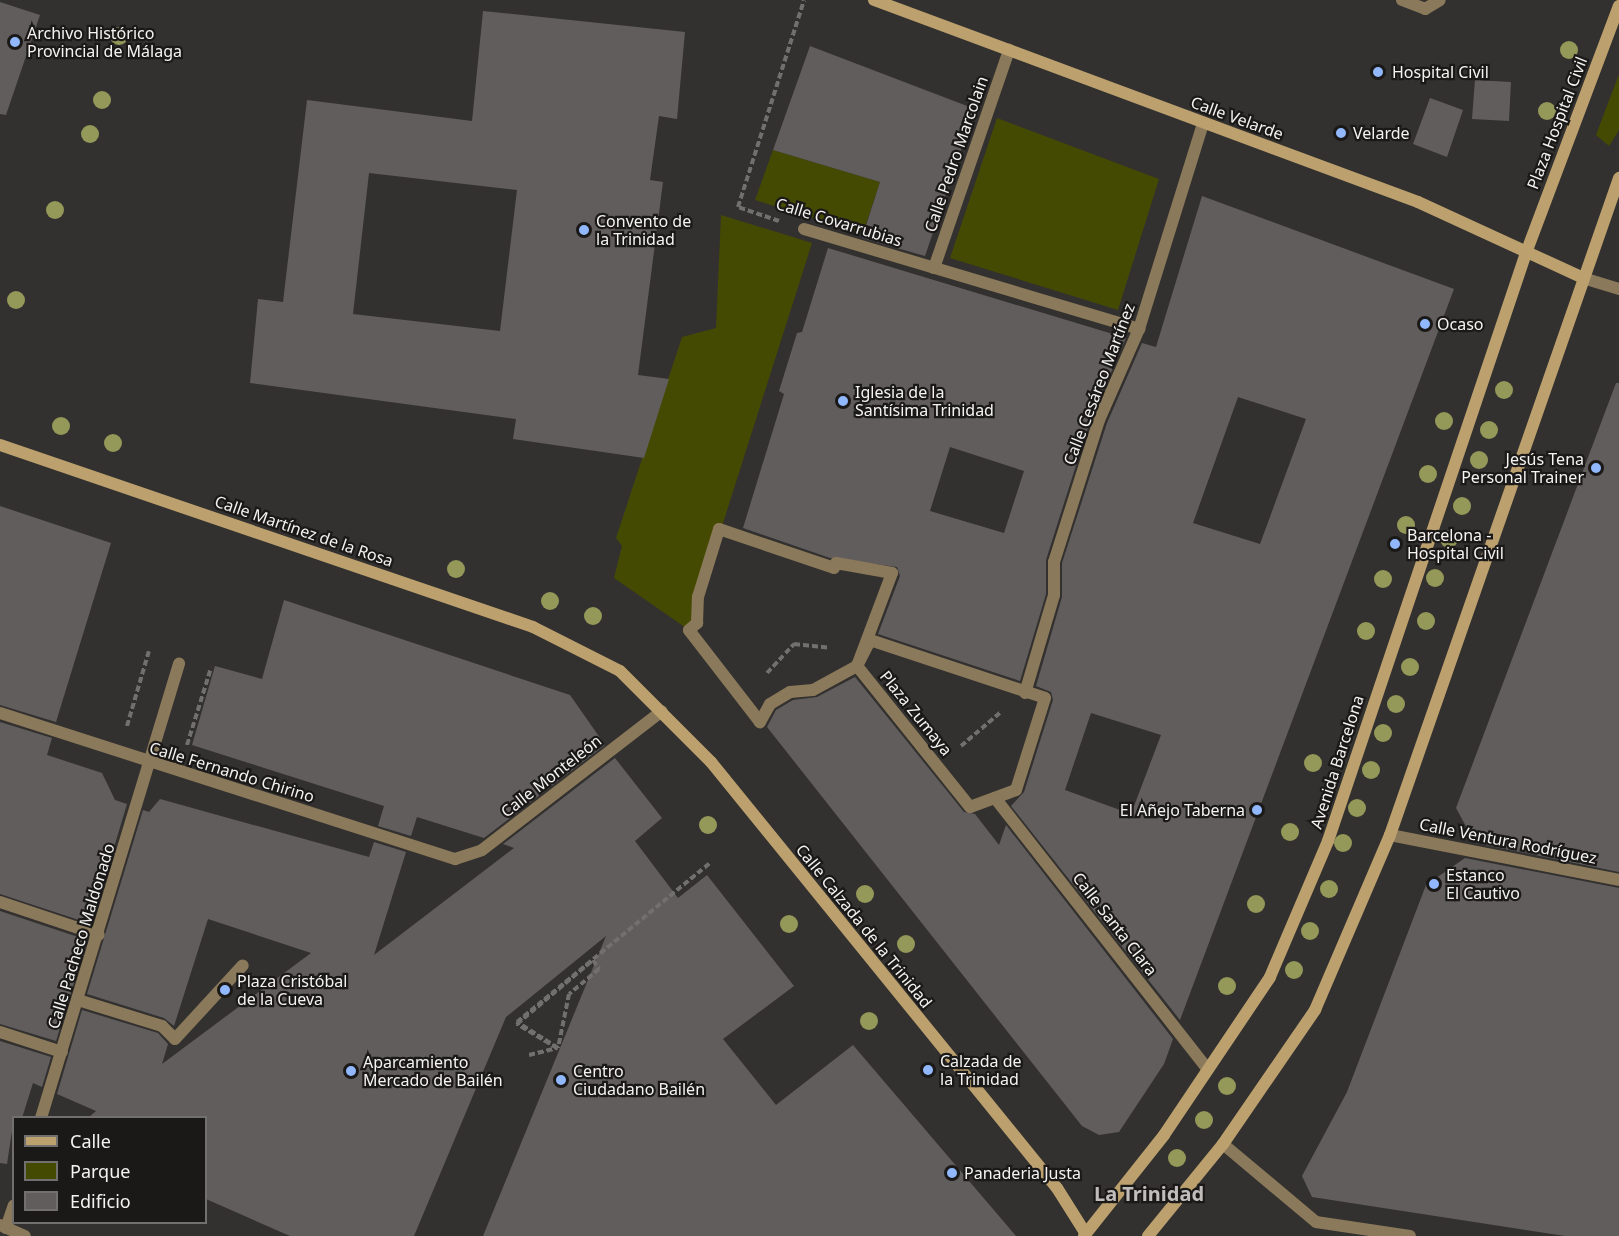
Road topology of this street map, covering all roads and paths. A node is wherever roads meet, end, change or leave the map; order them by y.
1 (804, 0) edge
2 (874, 0) edge
3 (1402, 0) edge
4 (1440, 0) edge
5 (1619, 6) edge
6 (1009, 50) junction
7 (1203, 124) junction
8 (1619, 178) edge
9 (804, 229) joint
10 (1526, 253) junction
11 (934, 268) junction
12 (1583, 279) junction
13 (1619, 289) edge
14 (1139, 329) junction
15 (0, 446) edge
16 (870, 640) junction
17 (149, 651) dead end
18 (594, 655) joint
19 (179, 663) dead end
20 (857, 666) junction
21 (211, 668) dead end
22 (1025, 693) junction
23 (662, 711) junction
24 (0, 713) edge
25 (128, 722) dead end
26 (188, 743) dead end
27 (961, 746) dead end
28 (151, 764) junction
29 (995, 798) junction
30 (1390, 835) junction
31 (455, 859) joint
32 (710, 863) dead end
33 (1619, 880) edge
34 (0, 902) edge
35 (99, 935) junction
36 (243, 965) dead end
37 (78, 1000) junction
38 (0, 1032) edge
39 (62, 1052) junction
40 (529, 1055) dead end
41 (1208, 1070) junction
42 (42, 1116) edge
43 (1223, 1144) junction
44 (12, 1209) edge
45 (3, 1227) edge
46 (1086, 1235) edge
47 (25, 1236) edge
48 (1148, 1236) edge
49 (1410, 1236) edge

1 - 9 path, Calle Covarrubias
2 - 6 main road, Calle Velarde
3 - 4 street
5 - 10 main road, Plaza Hospital Civil
6 - 7 main road, Calle Velarde
6 - 11 street, Calle Pedro Marcolain
7 - 10 main road, Calle Velarde
7 - 14 street, Calle Cesáreo Martínez
8 - 12 main road
9 - 11 street, Calle Covarrubias
10 - 12 main road, Calle Velarde
10 - 41 main road, Avenida Barcelona
11 - 14 street, Calle Covarrubias
12 - 13 street
12 - 30 main road
14 - 22 street, Calle Cesáreo Martínez
15 - 18 main road, Calle Martínez de la Rosa
16 - 20 street
16 - 20 street
16 - 22 street, Plaza Zumaya
17 - 25 path
18 - 23 main road, Calle Calzada de la Trinidad
19 - 28 street, Calle Pacheco Maldonado
20 - 29 street, Plaza Zumaya
21 - 26 path
22 - 27 path
22 - 29 street, Plaza Zumaya
23 - 31 street, Calle Monteleón
23 - 46 main road, Calle Calzada de la Trinidad
24 - 28 street, Calle Fernando Chirino
28 - 31 street, Calle Fernando Chirino
28 - 35 street, Calle Pacheco Maldonado
29 - 41 street, Calle Santa Clara
30 - 33 street, Calle Ventura Rodríguez
30 - 43 main road
32 - 40 path
34 - 35 street
35 - 37 street, Calle Pacheco Maldonado
36 - 37 street
37 - 39 street, Calle Pacheco Maldonado
38 - 39 street
39 - 42 street, Calle Pacheco Maldonado
41 - 46 main road, Avenida Barcelona
43 - 48 main road
43 - 49 street
44 - 45 street
45 - 47 street

